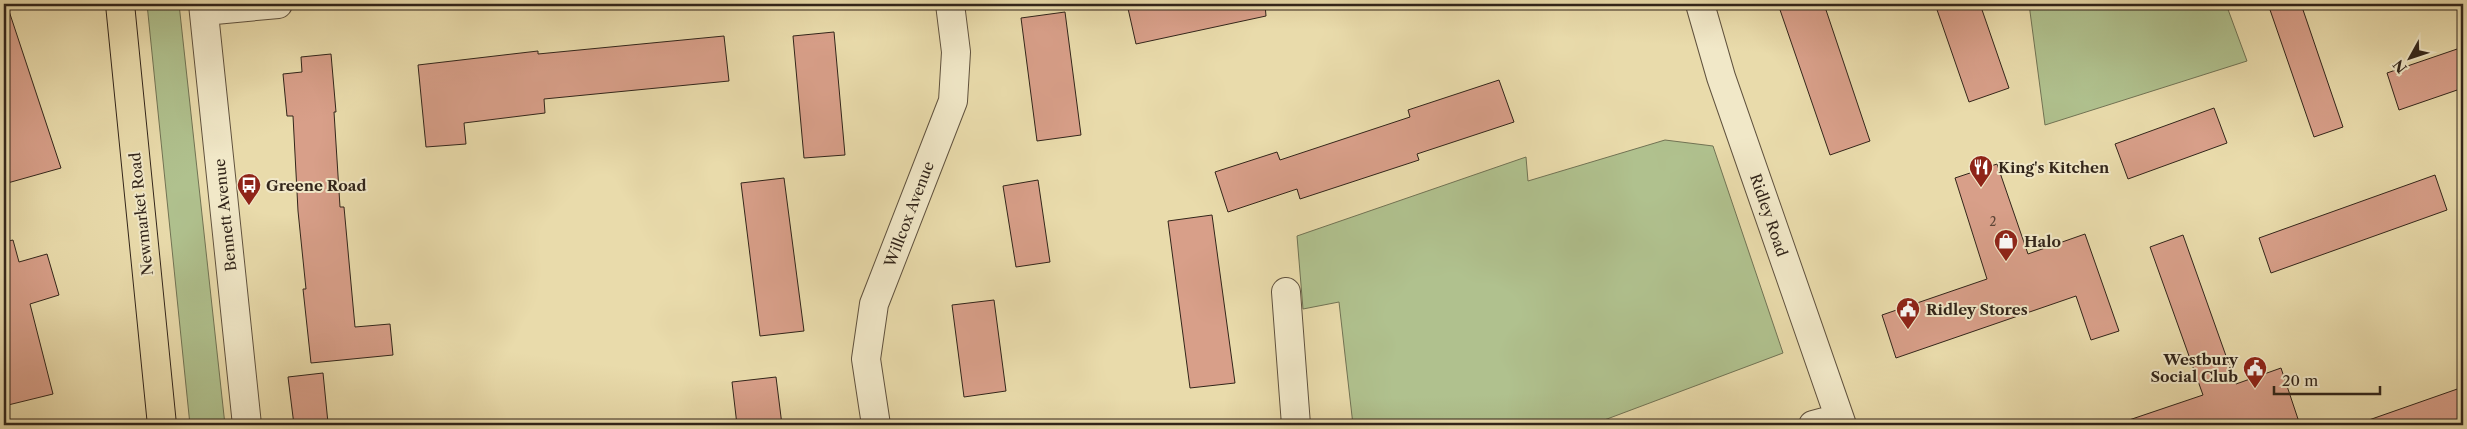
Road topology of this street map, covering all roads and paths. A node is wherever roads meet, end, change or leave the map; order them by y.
1 (120, 4) edge
2 (278, 4) edge
3 (950, 4) edge
4 (1700, 4) edge
5 (203, 7) edge
6 (1286, 292) dead end
7 (1831, 423) edge
8 (162, 425) edge
9 (248, 425) edge
10 (876, 425) edge
11 (1296, 425) edge

1 - 8 main road, Newmarket Road
2 - 5 street
3 - 10 street, Willcox Avenue
4 - 7 street, Ridley Road
5 - 9 street, Bennett Avenue
6 - 11 street

